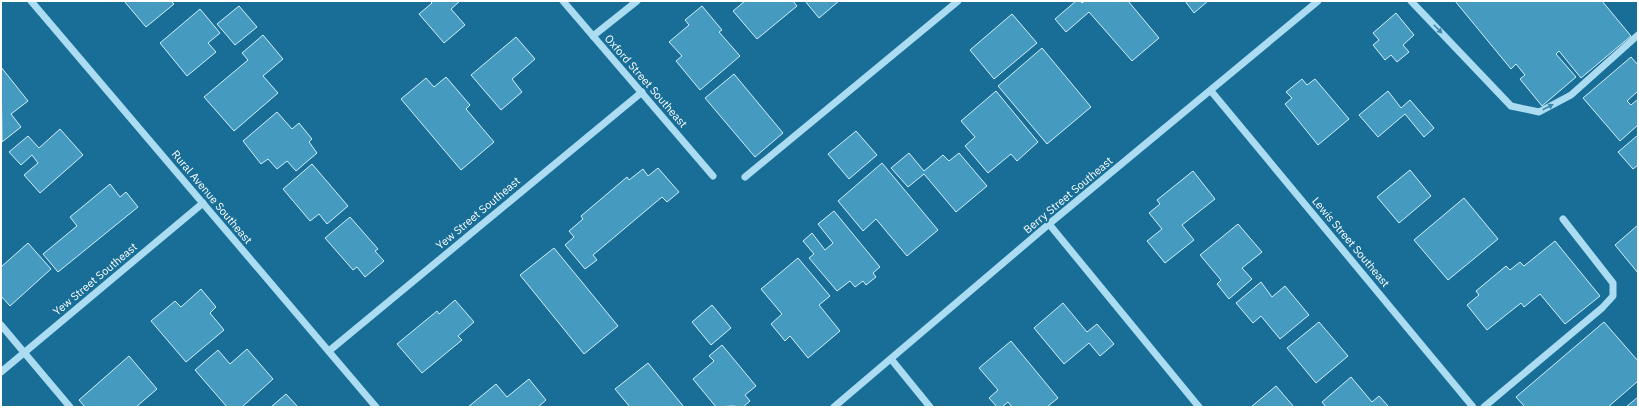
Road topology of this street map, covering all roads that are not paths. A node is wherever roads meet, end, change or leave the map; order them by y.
1 (31, 1) edge
2 (563, 1) edge
3 (636, 1) edge
4 (958, 1) edge
5 (1318, 1) edge
6 (1411, 1) edge
7 (1638, 35) edge
8 (593, 36) junction
9 (1211, 91) junction
10 (642, 92) junction
11 (713, 176) dead end
12 (745, 177) dead end
13 (203, 203) junction
14 (1563, 219) dead end
15 (1049, 224) junction
16 (1, 325) edge
17 (328, 351) junction
18 (24, 353) junction
19 (891, 360) junction
20 (1, 372) edge
21 (70, 407) edge
22 (376, 407) edge
23 (834, 407) edge
24 (930, 407) edge
25 (1199, 407) edge
26 (1473, 407) edge
27 (1484, 407) edge

1 - 13 street, Rural Avenue Southeast
2 - 8 street, Oxford Street Southeast
3 - 8 street
4 - 12 street
5 - 9 street, Berry Street Southeast
6 -> 7 street
8 - 10 street, Oxford Street Southeast
9 - 15 street, Berry Street Southeast
9 - 26 street, Lewis Street Southeast
10 - 11 street, Oxford Street Southeast
10 - 17 street, Yew Street Southeast
13 - 17 street, Rural Avenue Southeast
13 - 18 street, Yew Street Southeast
14 - 27 street
15 - 19 street, Berry Street Southeast
15 - 25 street
16 - 18 street
17 - 22 street, Rural Avenue Southeast
18 - 20 street, Yew Street Southeast
18 - 21 street
19 - 23 street, Berry Street Southeast
19 - 24 street

